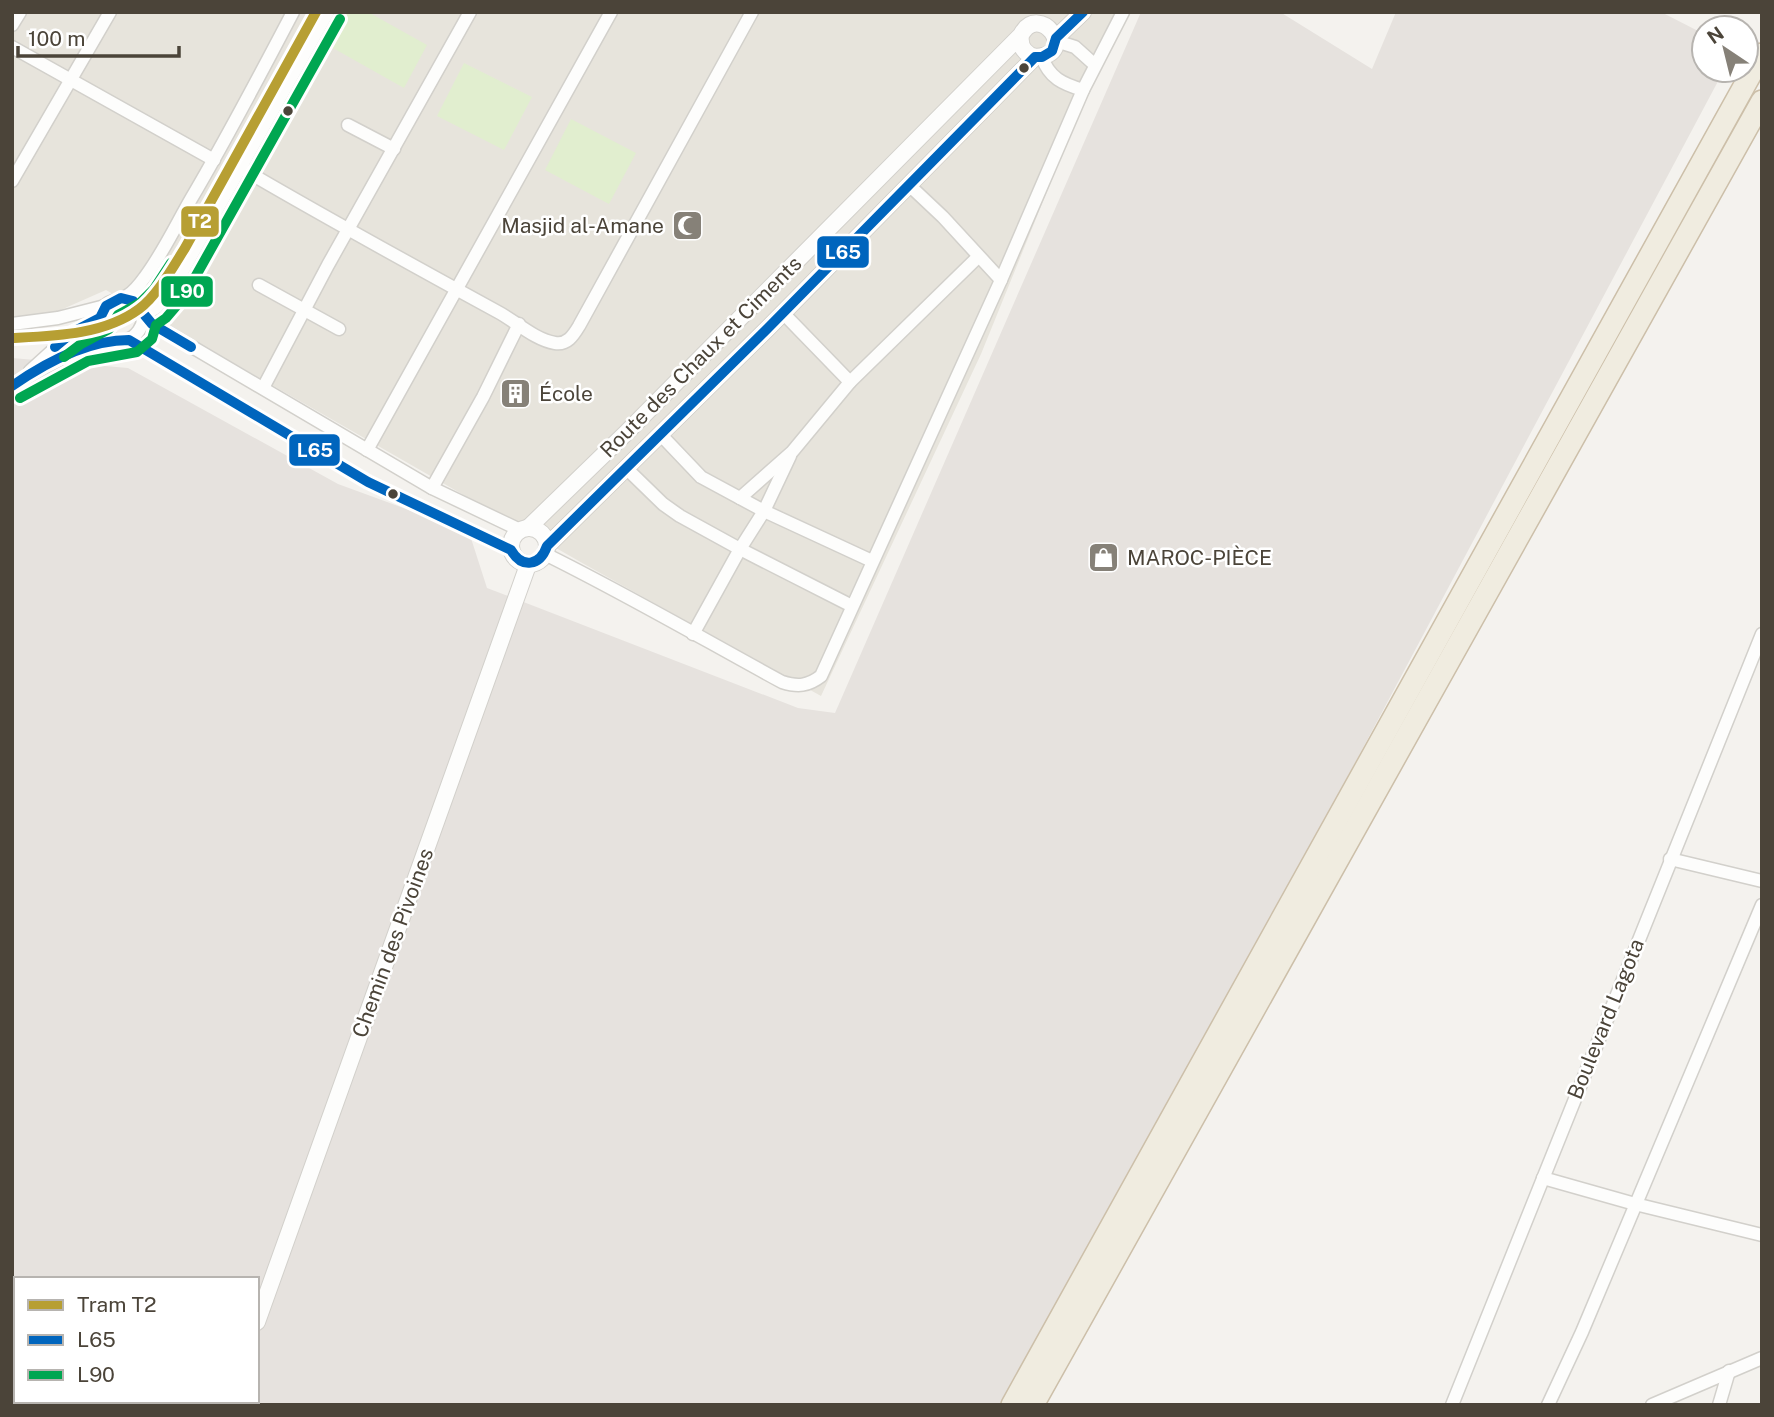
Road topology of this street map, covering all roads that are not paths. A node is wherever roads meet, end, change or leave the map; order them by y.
1 (20, 12) edge
2 (110, 12) edge
3 (293, 12) edge
4 (328, 12) edge
5 (470, 12) edge
6 (611, 12) edge
7 (752, 12) edge
8 (1083, 12) edge
9 (1123, 12) edge
10 (1042, 17) edge
11 (12, 25) edge
12 (1021, 36) junction
13 (1056, 39) junction
14 (12, 47) edge
15 (1039, 57) junction
16 (1095, 65) junction
17 (71, 79) junction
18 (1745, 84) edge
19 (1083, 90) junction
20 (1762, 102) edge
21 (348, 125) dead end
22 (394, 149) junction
23 (214, 160) junction
24 (241, 168) junction
25 (12, 181) edge
26 (909, 185) junction
27 (348, 231) junction
28 (978, 257) junction
29 (1001, 280) junction
30 (259, 285) dead end
31 (456, 290) junction
32 (124, 298) junction
33 (304, 310) junction
34 (102, 312) junction
35 (783, 313) junction
36 (143, 317) junction
37 (12, 324) edge
38 (519, 324) junction
39 (339, 329) dead end
40 (115, 340) junction
41 (129, 340) junction
42 (25, 377) junction
43 (850, 382) junction
44 (12, 386) edge
45 (262, 388) junction
46 (661, 435) junction
47 (367, 450) junction
48 (792, 452) junction
49 (627, 469) junction
50 (432, 488) junction
51 (740, 498) junction
52 (764, 511) junction
53 (524, 529) junction
54 (740, 549) junction
55 (511, 550) junction
56 (546, 550) junction
57 (872, 561) junction
58 (528, 565) junction
59 (852, 606) junction
60 (693, 634) junction
61 (1762, 634) edge
62 (1670, 859) junction
63 (1762, 881) edge
64 (1762, 905) edge
65 (1542, 1178) junction
66 (1635, 1205) junction
67 (1762, 1235) edge
68 (259, 1316) edge
69 (1762, 1358) edge
70 (1729, 1371) junction
71 (1012, 1405) edge
72 (1033, 1405) edge
73 (1452, 1405) edge
74 (1548, 1405) edge
75 (1652, 1405) edge
76 (1719, 1405) edge

1 - 11 street
2 - 17 street
3 - 23 street
4 - 24 street
5 - 22 street
6 - 31 street
7 - 38 street
8 - 13 street
9 - 16 street
10 - 12 street
10 - 13 street
12 - 15 street
12 - 53 street, Route des Chaux et Ciments
13 - 15 street
13 - 16 street
14 - 17 street
15 - 19 street
15 - 26 street, Route des Chaux et Ciments
16 - 19 street
17 - 23 street
17 - 25 street
18 - 71 highway
19 - 29 street
20 - 72 highway
21 - 22 street
22 - 27 street
23 - 32 street
24 - 27 street
24 - 36 street
26 - 28 street
26 - 35 street, Route des Chaux et Ciments
27 - 31 street
27 - 33 street
28 - 29 street
28 - 43 street
29 - 57 street
30 - 33 street
31 - 38 street
31 - 47 street
32 - 34 street
32 - 36 street
33 - 39 street
33 - 45 street
34 - 37 street
34 - 40 street
34 - 42 street
35 - 43 street
35 - 46 street, Route des Chaux et Ciments
36 - 41 street
36 - 45 street
38 - 50 street
40 - 41 street
40 - 42 street
41 - 55 street
42 - 44 street
43 - 48 street
45 - 47 street
46 - 49 street, Route des Chaux et Ciments
46 - 51 street
47 - 50 street
48 - 51 street
48 - 52 street
49 - 54 street
49 - 56 street, Route des Chaux et Ciments
50 - 53 street
51 - 52 street
52 - 54 street
52 - 57 street
53 - 55 street
53 - 56 street
54 - 59 street
54 - 60 street
55 - 58 street
56 - 58 street
56 - 60 street
57 - 59 street
58 - 68 street, Chemin des Pivoines
59 - 60 street
61 - 62 street, Boulevard Lagota
62 - 63 street
62 - 65 street, Boulevard Lagota
64 - 66 street
65 - 66 street
65 - 73 street, Boulevard Lagota
66 - 67 street
66 - 74 street
69 - 70 street
70 - 75 street
70 - 76 street

